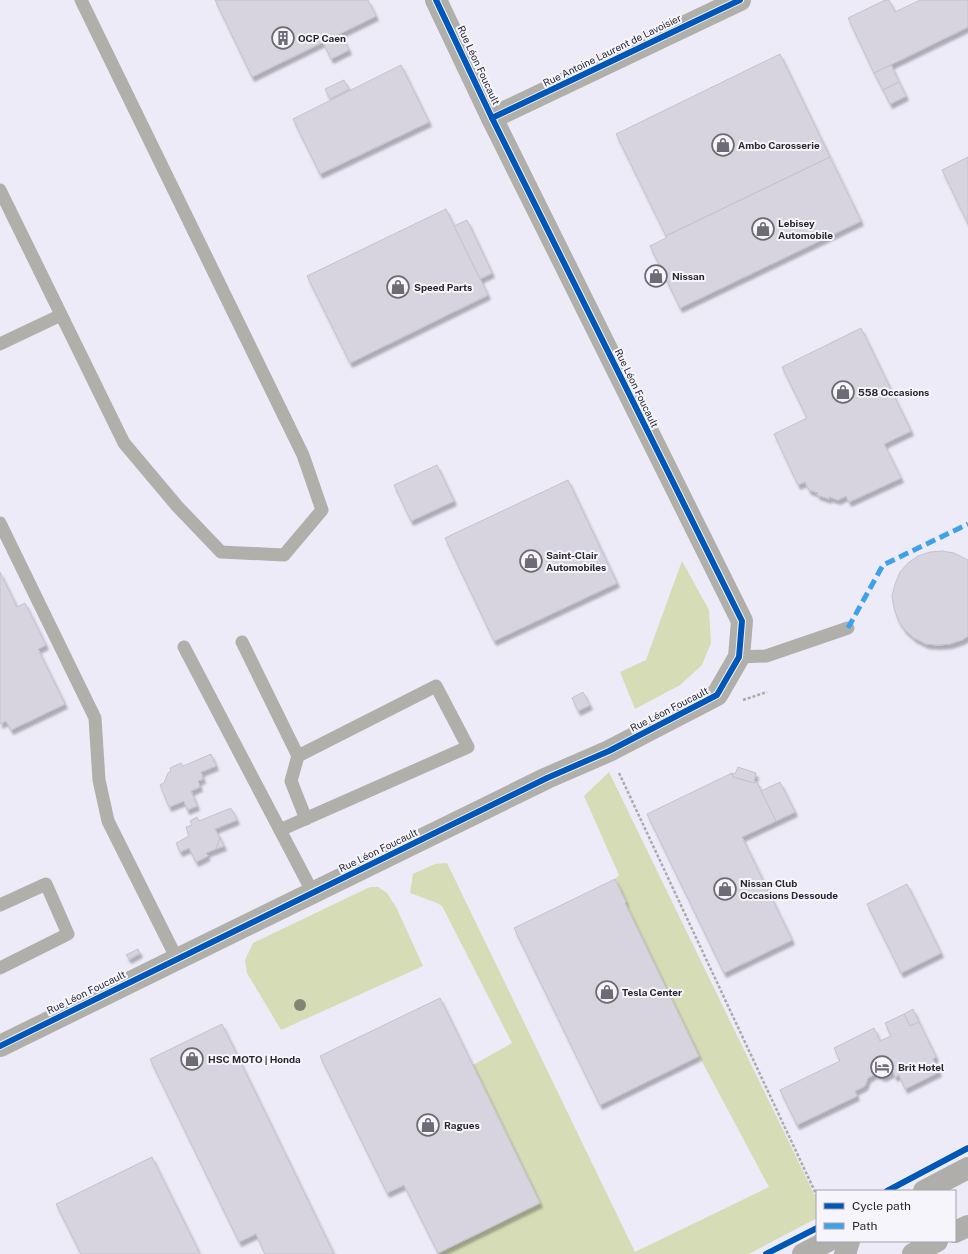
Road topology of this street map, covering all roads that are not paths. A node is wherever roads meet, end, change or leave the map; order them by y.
1 (81, 0) edge
2 (436, 0) edge
3 (740, 0) edge
4 (492, 118) junction
5 (0, 190) edge
6 (61, 315) junction
7 (0, 344) edge
8 (0, 523) edge
9 (848, 628) dead end
10 (242, 642) dead end
11 (184, 646) dead end
12 (739, 657) junction
13 (298, 756) junction
14 (306, 819) junction
15 (280, 830) junction
16 (313, 892) junction
17 (0, 905) edge
18 (177, 959) junction
19 (0, 968) edge
20 (0, 1046) edge
21 (968, 1168) edge
22 (926, 1190) edge
23 (968, 1226) edge
24 (956, 1232) edge
25 (826, 1242) edge
26 (849, 1242) edge
27 (803, 1254) edge
28 (845, 1254) edge

1 - 6 lane
2 - 4 street, Rue Léon Foucault
3 - 4 street, Rue Antoine Laurent de Lavoisier
4 - 12 street, Rue Léon Foucault
5 - 6 lane
6 - 7 lane
8 - 18 lane
9 - 12 lane
10 - 13 lane
11 - 15 lane
12 - 16 street, Rue Léon Foucault
13 - 14 lane
13 - 14 lane
14 - 15 lane
15 - 16 lane
16 - 18 street, Rue Léon Foucault
17 - 19 lane
18 - 20 street, Rue Léon Foucault
21 - 22 main road
23 - 24 main road
25 - 27 main road
26 - 28 main road

